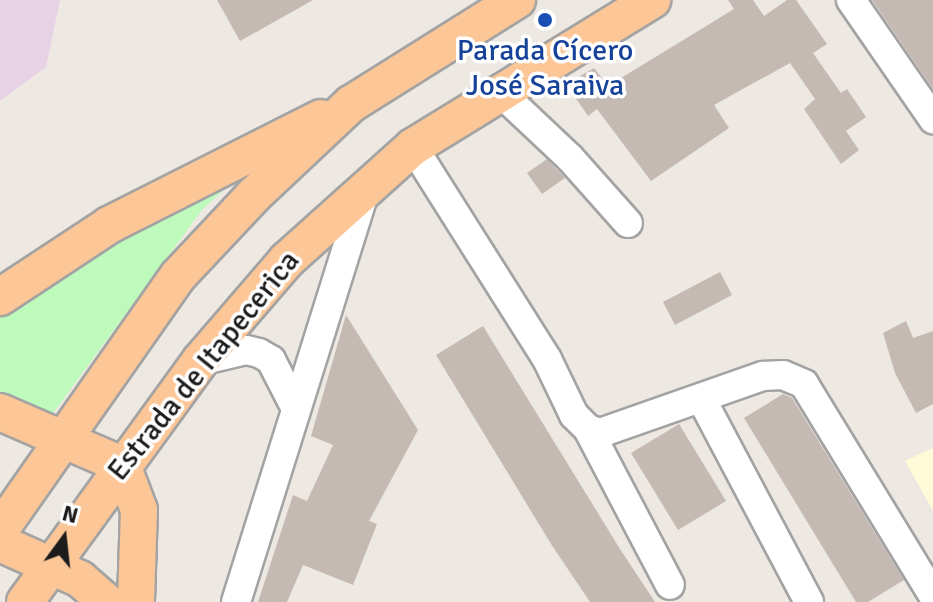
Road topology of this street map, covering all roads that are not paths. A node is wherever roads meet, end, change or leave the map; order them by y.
1 (517, 0) edge
2 (652, 0) edge
3 (851, 0) edge
4 (501, 93) junction
5 (351, 104) junction
6 (933, 119) edge
7 (413, 147) junction
8 (367, 184) junction
9 (628, 223) dead end
10 (0, 297) edge
11 (200, 361) junction
12 (701, 398) junction
13 (295, 407) junction
14 (0, 412) edge
15 (588, 429) junction
16 (65, 440) junction
17 (122, 465) junction
18 (0, 530) edge
19 (0, 543) edge
20 (50, 566) junction
21 (670, 585) dead end
22 (933, 595) edge
23 (25, 602) edge
24 (106, 602) edge
25 (136, 602) edge
26 (236, 602) edge
27 (809, 602) edge

1 - 5 main road, Estrada de Itapecerica
2 - 4 main road, Estrada de Itapecerica
3 - 6 street
4 - 7 main road, Estrada de Itapecerica
4 - 9 street
5 - 10 main road
5 - 16 main road, Estrada de Itapecerica
7 - 8 main road, Estrada de Itapecerica
7 - 15 street
8 - 11 main road, Estrada de Itapecerica
8 - 13 street
11 - 13 street
11 - 17 main road, Estrada de Itapecerica
12 - 15 street
12 - 22 street
12 - 27 street
13 - 26 street
14 - 16 main road
15 - 21 street
16 - 17 main road
16 - 18 main road, Estrada de Itapecerica
17 - 20 main road, Estrada de Itapecerica
17 - 25 main road
19 - 20 main road
20 - 23 main road, Estrada de Itapecerica
20 - 24 main road

